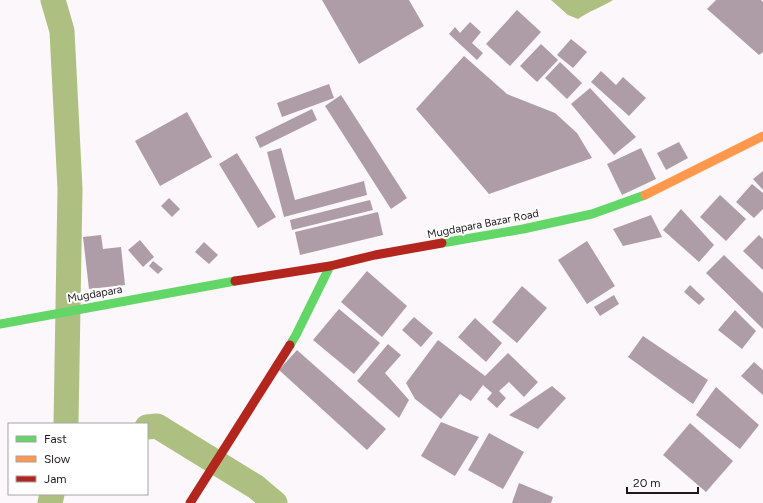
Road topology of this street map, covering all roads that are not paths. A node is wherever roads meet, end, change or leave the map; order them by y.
1 (763, 136) edge
2 (330, 266) junction
3 (194, 288) joint
4 (0, 324) edge
5 (190, 503) edge

1 - 2 street, Mugdapara Bazar Road
2 - 3 street, Mugdapara Bazar Road
2 - 5 street
3 - 4 street, Mugdapara

